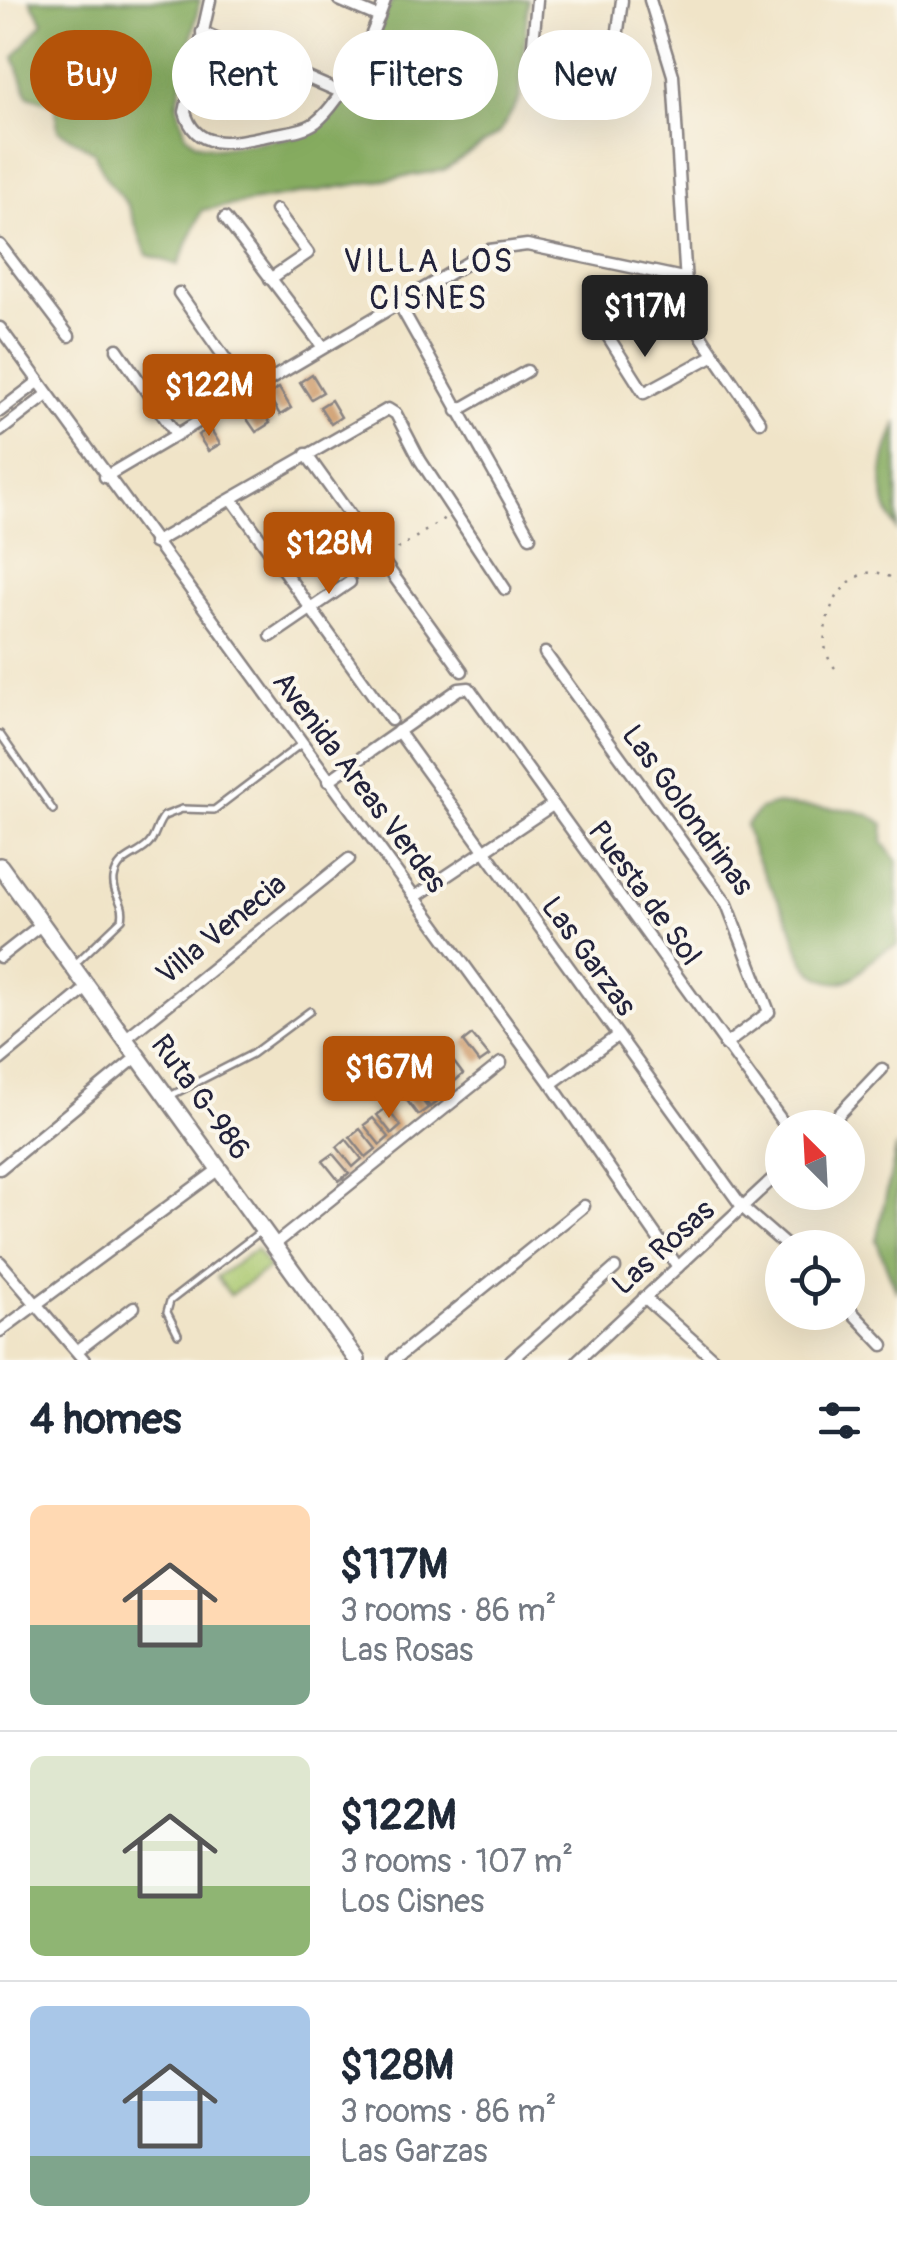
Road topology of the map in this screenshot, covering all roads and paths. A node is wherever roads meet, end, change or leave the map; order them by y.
1 (210, 0) edge
2 (339, 0) edge
3 (385, 0) edge
4 (537, 0) edge
5 (622, 0) edge
6 (650, 0) edge
7 (380, 16) junction
8 (202, 30) edge
9 (372, 30) edge
10 (534, 30) edge
11 (618, 30) edge
12 (333, 99) edge
13 (190, 120) edge
14 (276, 210) dead end
15 (225, 218) dead end
16 (0, 245) edge
17 (683, 278) junction
18 (270, 279) junction
19 (179, 292) dead end
20 (398, 302) junction
21 (596, 319) dead end
22 (0, 328) edge
23 (69, 336) dead end
24 (322, 346) junction
25 (117, 349) dead end
26 (714, 355) junction
27 (527, 371) dead end
28 (38, 382) junction
29 (248, 391) junction
30 (47, 395) junction
31 (0, 411) edge
32 (457, 412) junction
33 (760, 422) dead end
34 (0, 432) edge
35 (176, 434) junction
36 (306, 454) junction
37 (106, 477) junction
38 (232, 499) junction
39 (454, 512) junction
40 (530, 537) dead end
41 (154, 542) junction
42 (382, 560) junction
43 (350, 582) joint
44 (897, 582) edge
45 (505, 589) dead end
46 (312, 608) junction
47 (271, 636) dead end
48 (545, 653) dead end
49 (835, 668) dead end
50 (462, 671) dead end
51 (395, 726) junction
52 (0, 734) edge
53 (301, 744) junction
54 (328, 781) junction
55 (551, 806) junction
56 (53, 810) dead end
57 (483, 852) junction
58 (349, 859) dead end
59 (0, 866) edge
60 (415, 898) junction
61 (42, 924) junction
62 (0, 957) edge
63 (72, 966) junction
64 (88, 987) junction
65 (310, 1011) dead end
66 (617, 1036) junction
67 (125, 1039) junction
68 (725, 1046) junction
69 (138, 1056) junction
70 (0, 1060) edge
71 (501, 1062) dead end
72 (882, 1069) dead end
73 (551, 1084) junction
74 (168, 1097) junction
75 (773, 1110) edge
76 (843, 1110) edge
77 (0, 1169) edge
78 (218, 1169) junction
79 (765, 1187) edge
80 (584, 1206) dead end
81 (743, 1208) junction
82 (263, 1230) junction
83 (768, 1230) edge
84 (274, 1245) junction
85 (0, 1262) edge
86 (678, 1267) junction
87 (615, 1268) dead end
88 (644, 1297) junction
89 (36, 1304) junction
90 (134, 1307) dead end
91 (865, 1325) edge
92 (0, 1331) edge
93 (178, 1334) dead end
94 (884, 1345) dead end
95 (80, 1356) edge
96 (355, 1359) edge
97 (394, 1360) edge
98 (510, 1360) edge
99 (578, 1360) edge
100 (715, 1360) edge

1 - 8 street
2 - 7 street
3 - 7 street
4 - 10 street
5 - 11 street
6 - 17 street
7 - 9 street
12 - 13 street
14 - 18 street
15 - 18 street
16 - 23 street
17 - 20 street
17 - 26 street
18 - 24 street
19 - 29 street
20 - 24 street
20 - 32 street
21 - 26 street
22 - 28 street, Avenida Areas Verdes
24 - 29 street
25 - 35 street
26 - 33 street
27 - 32 street
28 - 30 street, Avenida Areas Verdes
28 - 31 street
29 - 35 street
30 - 34 street
30 - 37 street, Avenida Areas Verdes
32 - 40 street
35 - 37 street
36 - 38 street
36 - 39 street
36 - 42 street
37 - 41 street, Avenida Areas Verdes
38 - 41 street
38 - 46 street, Las Garzas
39 - 42 path
39 - 45 street
41 - 53 street, Avenida Areas Verdes
42 - 43 path
42 - 50 street
43 - 46 street
44 - 49 path
46 - 47 street
46 - 51 street, Las Garzas
48 - 68 street, Las Golondrinas
51 - 54 street
51 - 55 street, Puesta de Sol
51 - 57 street, Las Garzas
52 - 56 lane
53 - 54 street, Avenida Areas Verdes
53 - 63 lane
54 - 60 street, Avenida Areas Verdes
55 - 57 street
55 - 68 street, Puesta de Sol
57 - 60 street
57 - 66 street, Las Garzas
58 - 67 street, Villa Venecia
59 - 61 main road, Ruta G-986
60 - 73 street, Avenida Areas Verdes
61 - 62 street
61 - 63 main road, Ruta G-986
63 - 64 main road, Ruta G-986
64 - 67 main road, Ruta G-986
64 - 70 street
65 - 74 lane
66 - 73 street
66 - 81 street, Las Garzas
67 - 69 main road, Ruta G-986
68 - 75 street, Puesta de Sol
69 - 74 main road, Ruta G-986
69 - 77 street
71 - 84 street
72 - 76 street
73 - 86 street, Avenida Areas Verdes
74 - 78 main road, Ruta G-986
78 - 82 main road, Ruta G-986
78 - 89 street
79 - 81 street, Las Rosas
80 - 97 street
81 - 83 street, Las Garzas
81 - 86 street, Las Rosas
82 - 84 main road, Ruta G-986
82 - 93 lane
84 - 96 main road, Ruta G-986
85 - 89 street
86 - 88 street, Las Rosas
87 - 98 street
88 - 99 street, Las Rosas
88 - 100 street
89 - 92 street
89 - 95 street
90 - 95 street
91 - 94 street

